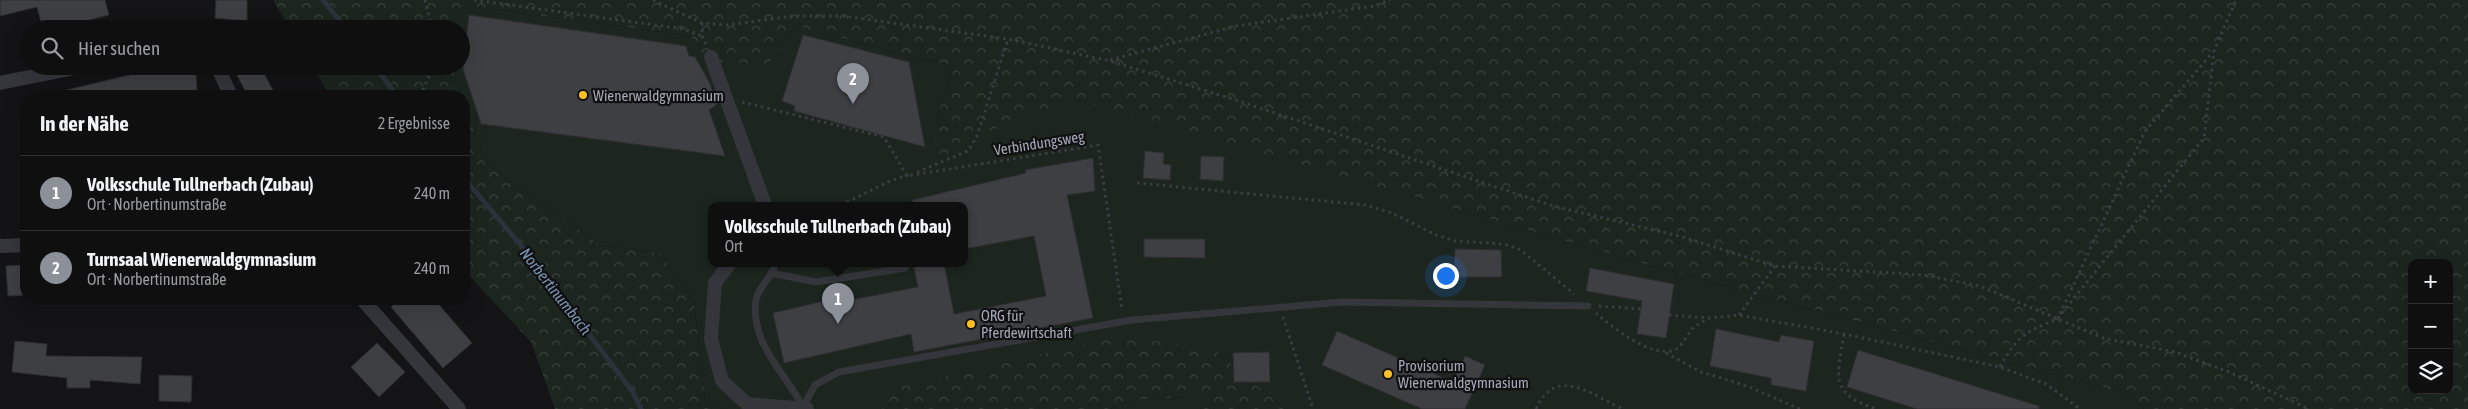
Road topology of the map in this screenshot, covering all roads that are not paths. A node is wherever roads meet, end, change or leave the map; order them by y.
1 (711, 58) road end
2 (40, 75) edge
3 (221, 75) edge
4 (0, 83) edge
5 (228, 90) edge
6 (764, 202) edge
7 (20, 245) edge
8 (0, 246) edge
9 (727, 267) edge
10 (774, 267) edge
11 (905, 268) dead end
12 (771, 274) junction
13 (367, 305) edge
14 (1588, 306) road end
15 (805, 408) edge
16 (459, 409) edge

1 - 6 street
2 - 4 street
3 - 5 street
7 - 8 street
9 - 15 street
10 - 12 lane
11 - 12 lane
12 - 15 lane
13 - 16 street
14 - 15 lane

